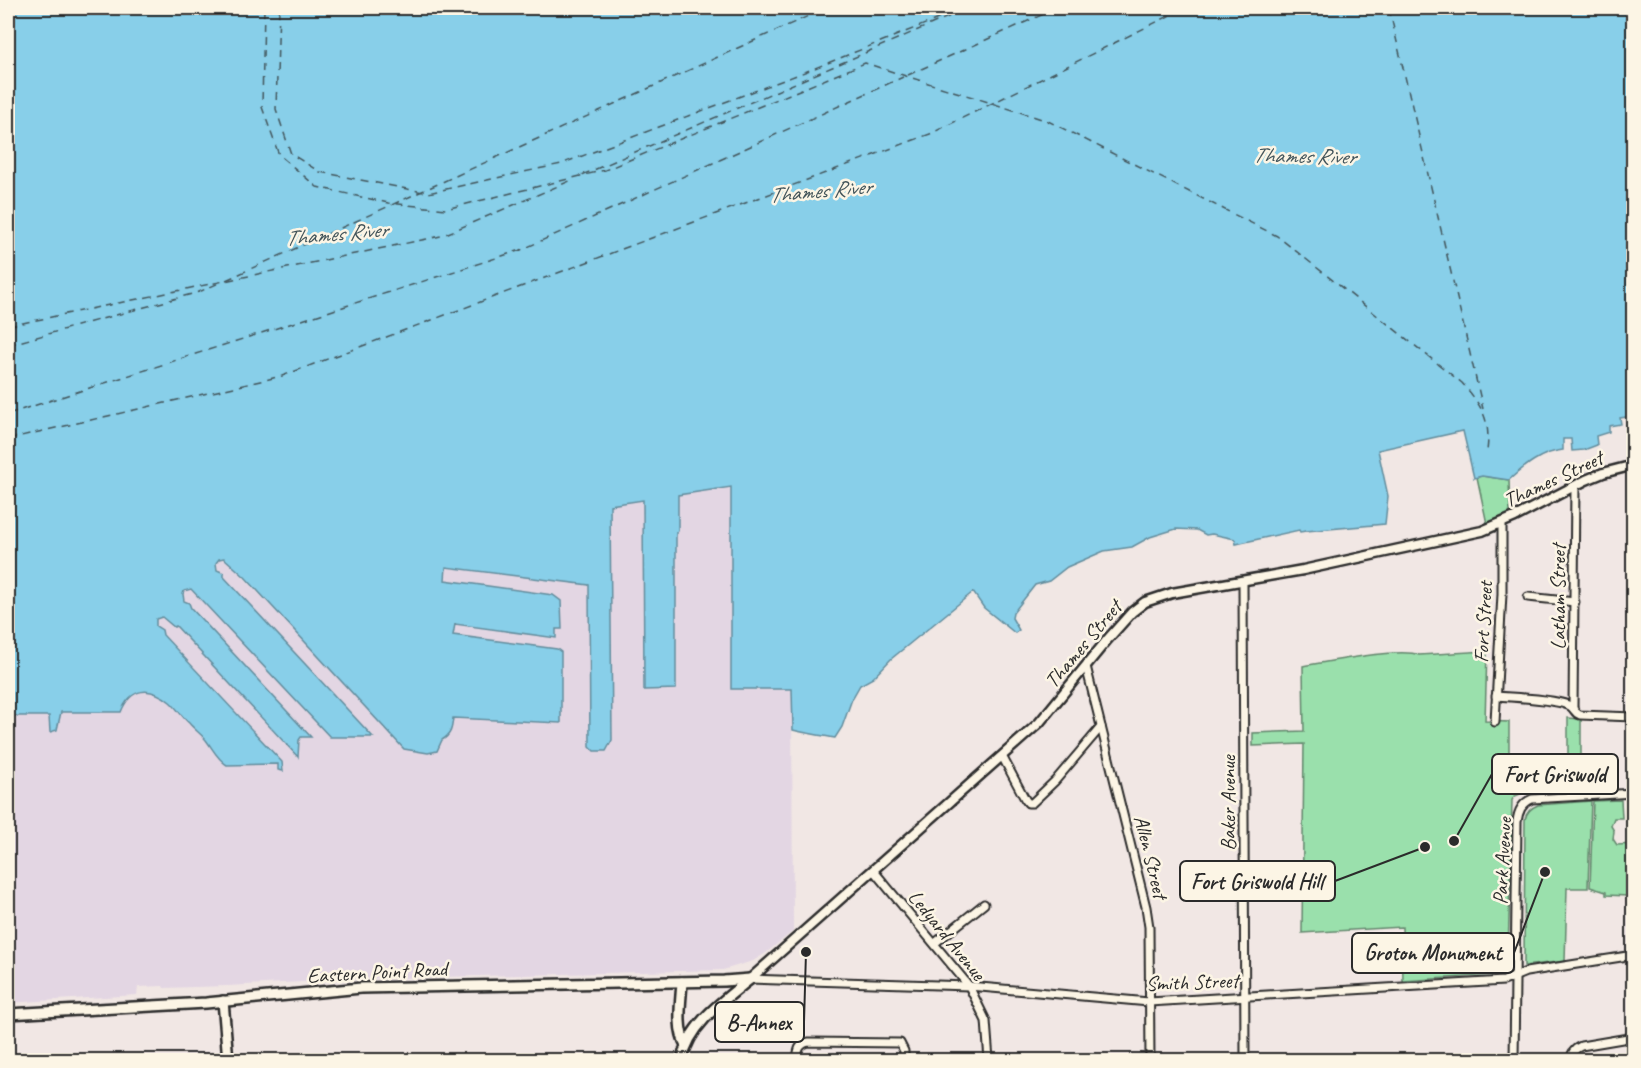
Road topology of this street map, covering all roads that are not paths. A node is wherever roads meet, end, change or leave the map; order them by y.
1 (1634, 465) edge
2 (1575, 486) junction
3 (1502, 523) junction
4 (1243, 581) junction
5 (1528, 597) dead end
6 (1575, 602) junction
7 (1086, 666) junction
8 (1496, 696) junction
9 (1573, 708) junction
10 (1634, 717) edge
11 (1495, 722) dead end
12 (1101, 727) junction
13 (1002, 756) junction
14 (1634, 793) edge
15 (873, 870) junction
16 (984, 904) dead end
17 (934, 943) junction
18 (1634, 955) edge
19 (1515, 975) junction
20 (750, 979) junction
21 (682, 982) junction
22 (969, 986) junction
23 (1245, 997) junction
24 (223, 1001) junction
25 (1149, 1002) junction
26 (8, 1014) edge
27 (1634, 1037) edge
28 (686, 1045) junction
29 (228, 1060) edge
30 (682, 1060) edge
31 (797, 1060) edge
32 (904, 1060) edge
33 (988, 1060) edge
34 (1150, 1060) edge
35 (1245, 1060) edge
36 (1514, 1060) edge
37 (1571, 1060) edge

1 - 2 street, Thames Street
2 - 3 street, Thames Street
2 - 6 street, Latham Street
3 - 4 street, Thames Street
3 - 8 street, Fort Street
4 - 7 street, Thames Street
4 - 23 street, Baker Avenue
5 - 6 street
6 - 9 street, Latham Street
7 - 12 street, Allen Street
7 - 13 street, Thames Street
8 - 9 street
8 - 11 street, Fort Street
9 - 10 street
12 - 13 street
12 - 25 street, Allen Street
13 - 15 street, Thames Street
14 - 19 street, Park Avenue
15 - 17 street, Ledyard Avenue
15 - 20 street, Thames Street
16 - 17 street
17 - 22 street, Ledyard Avenue
18 - 19 street, Smith Street
19 - 23 street, Smith Street
19 - 36 street, Park Avenue
20 - 21 main road, Eastern Point Road
20 - 22 street, Smith Street
20 - 28 main road
21 - 24 main road, Eastern Point Road
21 - 28 main road
22 - 25 street, Smith Street
22 - 33 street, Ledyard Avenue
23 - 25 street, Smith Street
23 - 35 street, Baker Avenue
24 - 26 main road, Eastern Point Road
24 - 29 main road
25 - 34 street, Allen Street
27 - 37 street
28 - 30 main road
31 - 32 street

